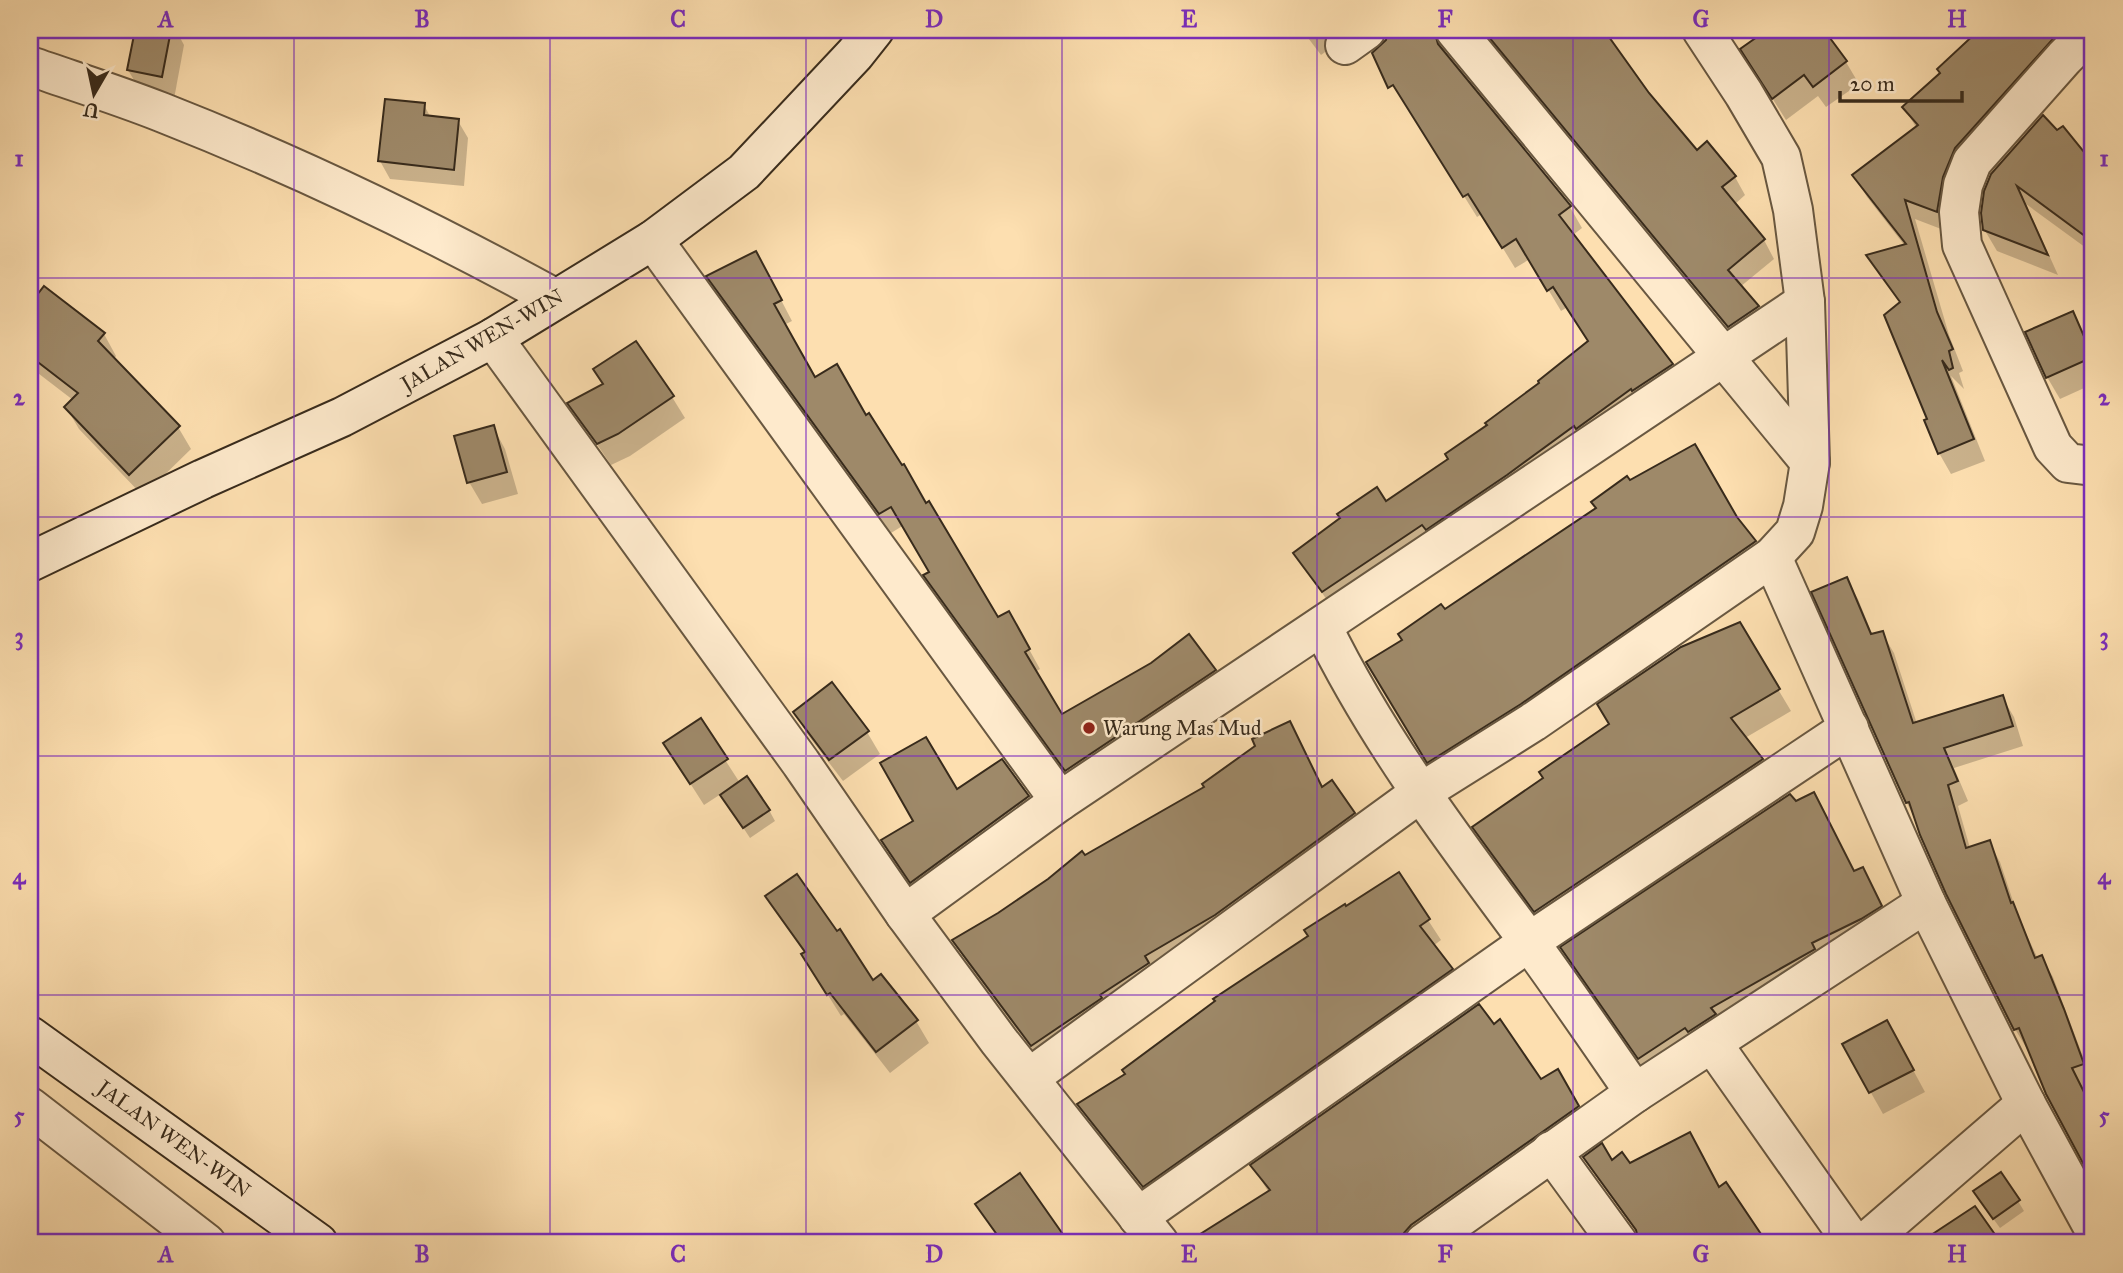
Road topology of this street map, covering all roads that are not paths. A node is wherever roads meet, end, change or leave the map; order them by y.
1 (874, 30) edge
2 (1455, 30) edge
3 (1702, 30) edge
4 (2092, 30) edge
5 (30, 66) edge
6 (653, 240) junction
7 (556, 299) junction
8 (1805, 302) junction
9 (493, 338) junction
10 (1723, 356) junction
11 (1810, 462) junction
12 (2093, 466) edge
13 (1772, 557) junction
14 (30, 562) edge
15 (1322, 626) junction
16 (1849, 728) junction
17 (1420, 793) junction
18 (1060, 801) junction
19 (1926, 903) junction
20 (905, 914) junction
21 (1529, 942) junction
22 (30, 1036) edge
23 (1712, 1043) junction
24 (1029, 1078) junction
25 (1635, 1093) junction
26 (2026, 1104) junction
27 (30, 1107) edge
28 (1551, 1151) junction
29 (2093, 1227) edge
30 (1148, 1230) edge
31 (305, 1239) edge
32 (206, 1243) edge
33 (1424, 1243) edge
34 (1618, 1243) edge
35 (1853, 1243) edge
36 (1865, 1243) edge

1 - 6 street, JALAN WEN-WIN
2 - 10 street
3 - 8 street
4 - 12 street
5 - 7 street
6 - 7 street, JALAN WEN-WIN
6 - 18 street
7 - 9 street, JALAN WEN-WIN
8 - 10 street
8 - 11 street
9 - 14 street, JALAN WEN-WIN
9 - 20 street
10 - 11 street
10 - 15 street
11 - 13 street
13 - 16 street
13 - 17 street
15 - 17 street
15 - 18 street
16 - 19 street
16 - 21 street
17 - 21 street
17 - 24 street
18 - 20 street
19 - 23 street
19 - 26 street
20 - 24 street
21 - 25 street
21 - 30 street
22 - 31 street, JALAN WEN-WIN
23 - 25 street
23 - 35 street
24 - 30 street
25 - 28 street
26 - 29 street
26 - 36 street
27 - 32 street
28 - 33 street
28 - 34 street

